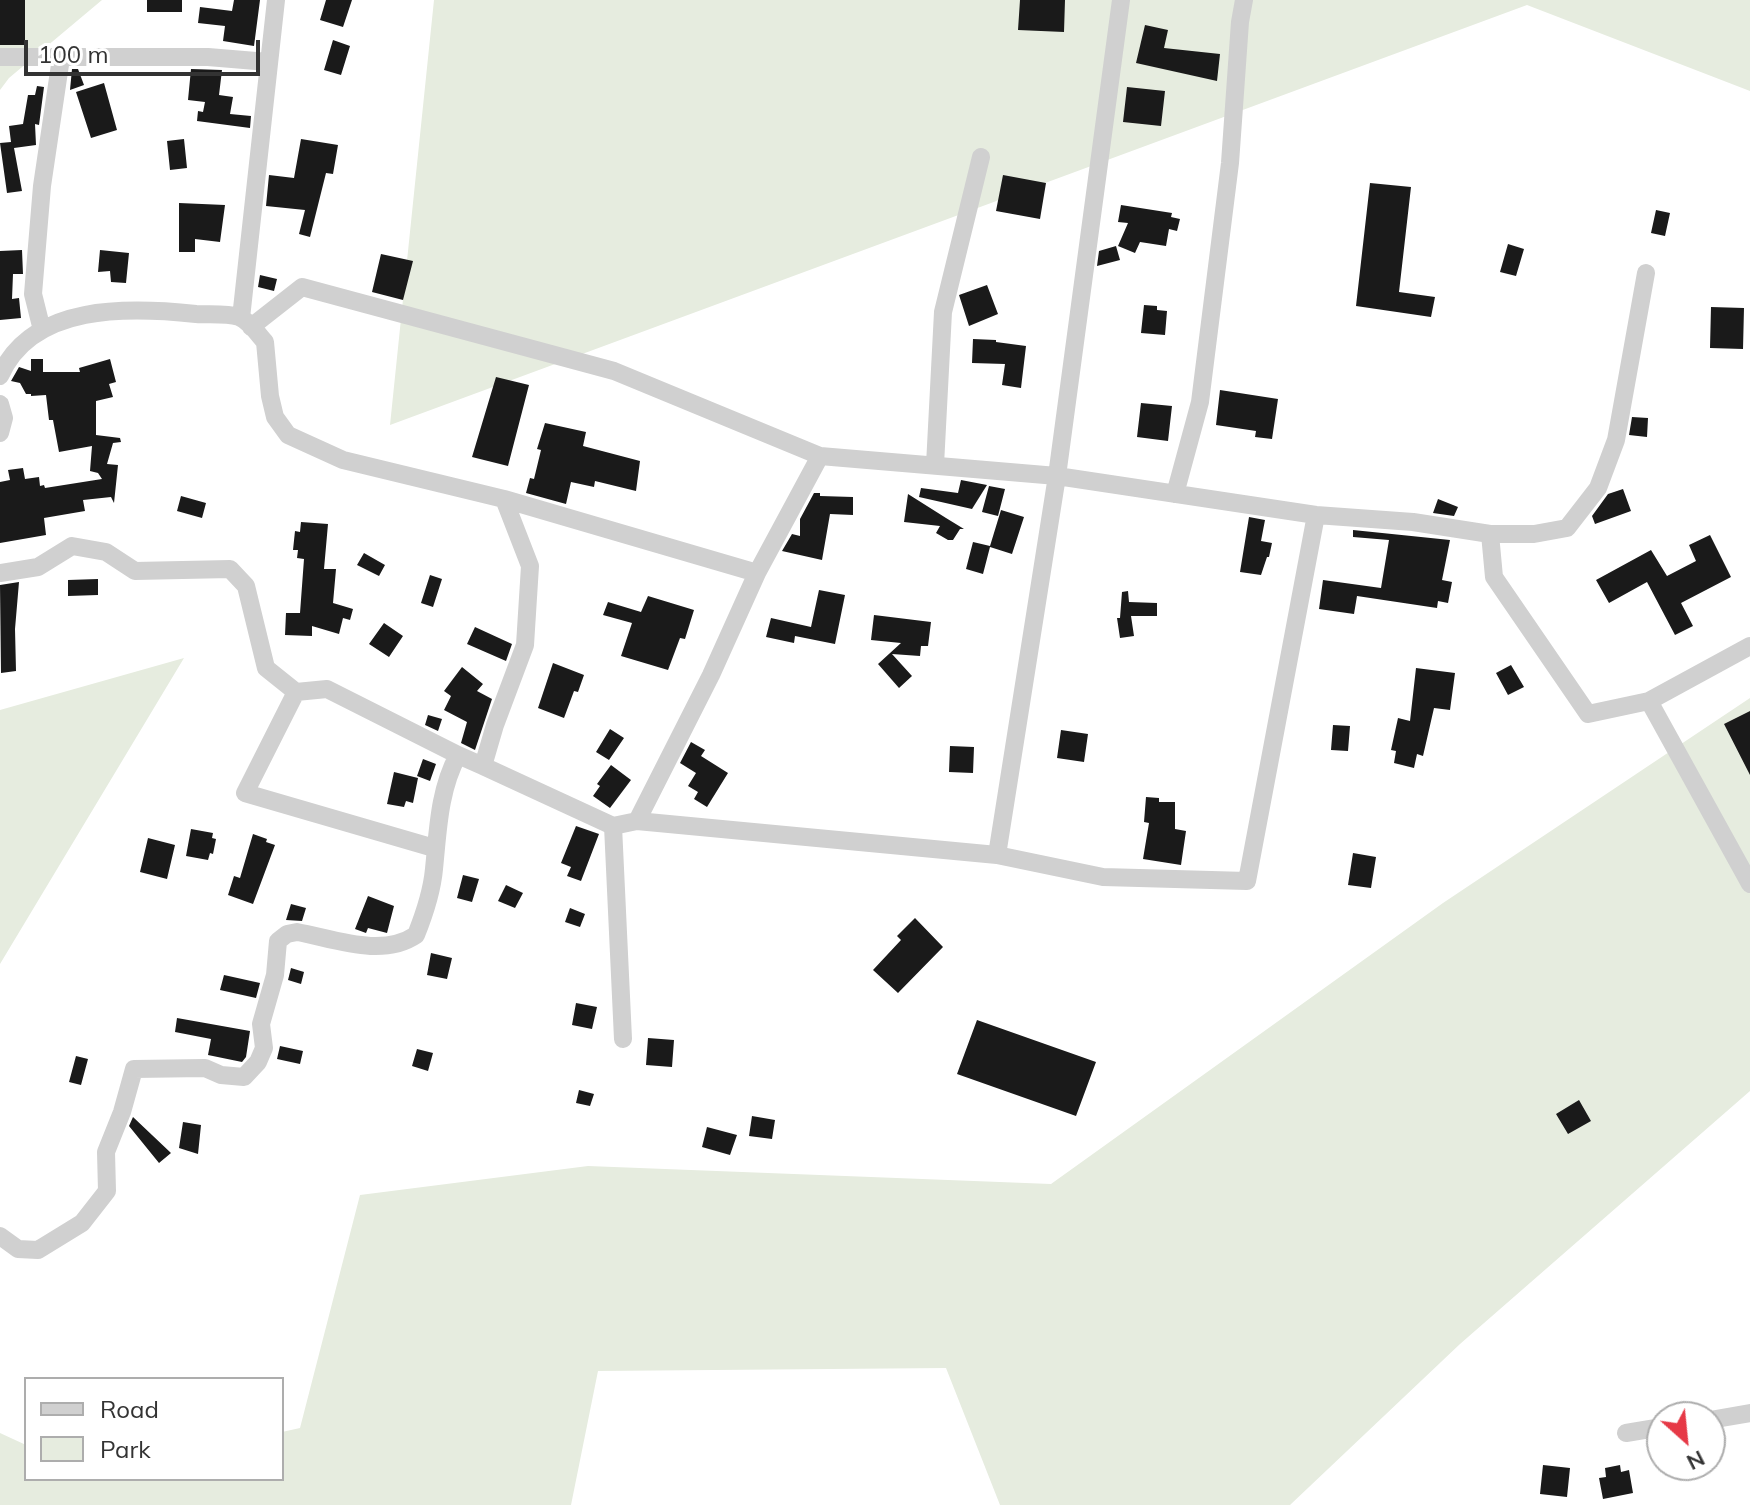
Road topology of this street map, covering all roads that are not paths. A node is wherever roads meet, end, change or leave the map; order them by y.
1 (276, 0) edge
2 (1121, 0) edge
3 (1244, 0) edge
4 (0, 57) edge
5 (61, 58) junction
6 (268, 62) junction
7 (981, 157) dead end
8 (1646, 273) dead end
9 (246, 322) junction
10 (42, 330) junction
11 (0, 376) edge
12 (0, 404) edge
13 (0, 433) edge
14 (820, 456) junction
15 (935, 465) junction
16 (1057, 476) junction
17 (1175, 494) junction
18 (504, 499) junction
19 (1316, 515) junction
20 (1490, 534) junction
21 (0, 573) edge
22 (757, 573) junction
23 (1750, 646) edge
24 (296, 692) junction
25 (1649, 701) junction
26 (458, 755) junction
27 (483, 766) junction
28 (637, 821) junction
29 (613, 826) junction
30 (434, 848) junction
31 (997, 855) junction
32 (1750, 884) edge
33 (623, 1039) dead end
34 (0, 1236) edge
35 (1750, 1413) edge
36 (1726, 1417) edge
37 (1646, 1430) edge
38 (1626, 1433) dead end

1 - 6 street
2 - 16 street
3 - 17 street
4 - 5 street
5 - 6 street
5 - 10 street
6 - 9 street
7 - 15 street
8 - 20 street
9 - 10 street
9 - 14 street
9 - 18 street
10 - 11 street
12 - 13 street
14 - 15 street
14 - 22 street
15 - 16 street
16 - 17 street
16 - 31 street
17 - 19 street
18 - 22 street
18 - 27 street
19 - 20 street
19 - 31 street
20 - 25 street
21 - 24 street
22 - 28 street
23 - 25 street
24 - 26 street
24 - 30 street
25 - 32 street
26 - 27 street
26 - 30 street
27 - 29 street
28 - 29 street
28 - 31 street
29 - 33 street
30 - 34 street
35 - 36 street
37 - 38 street

